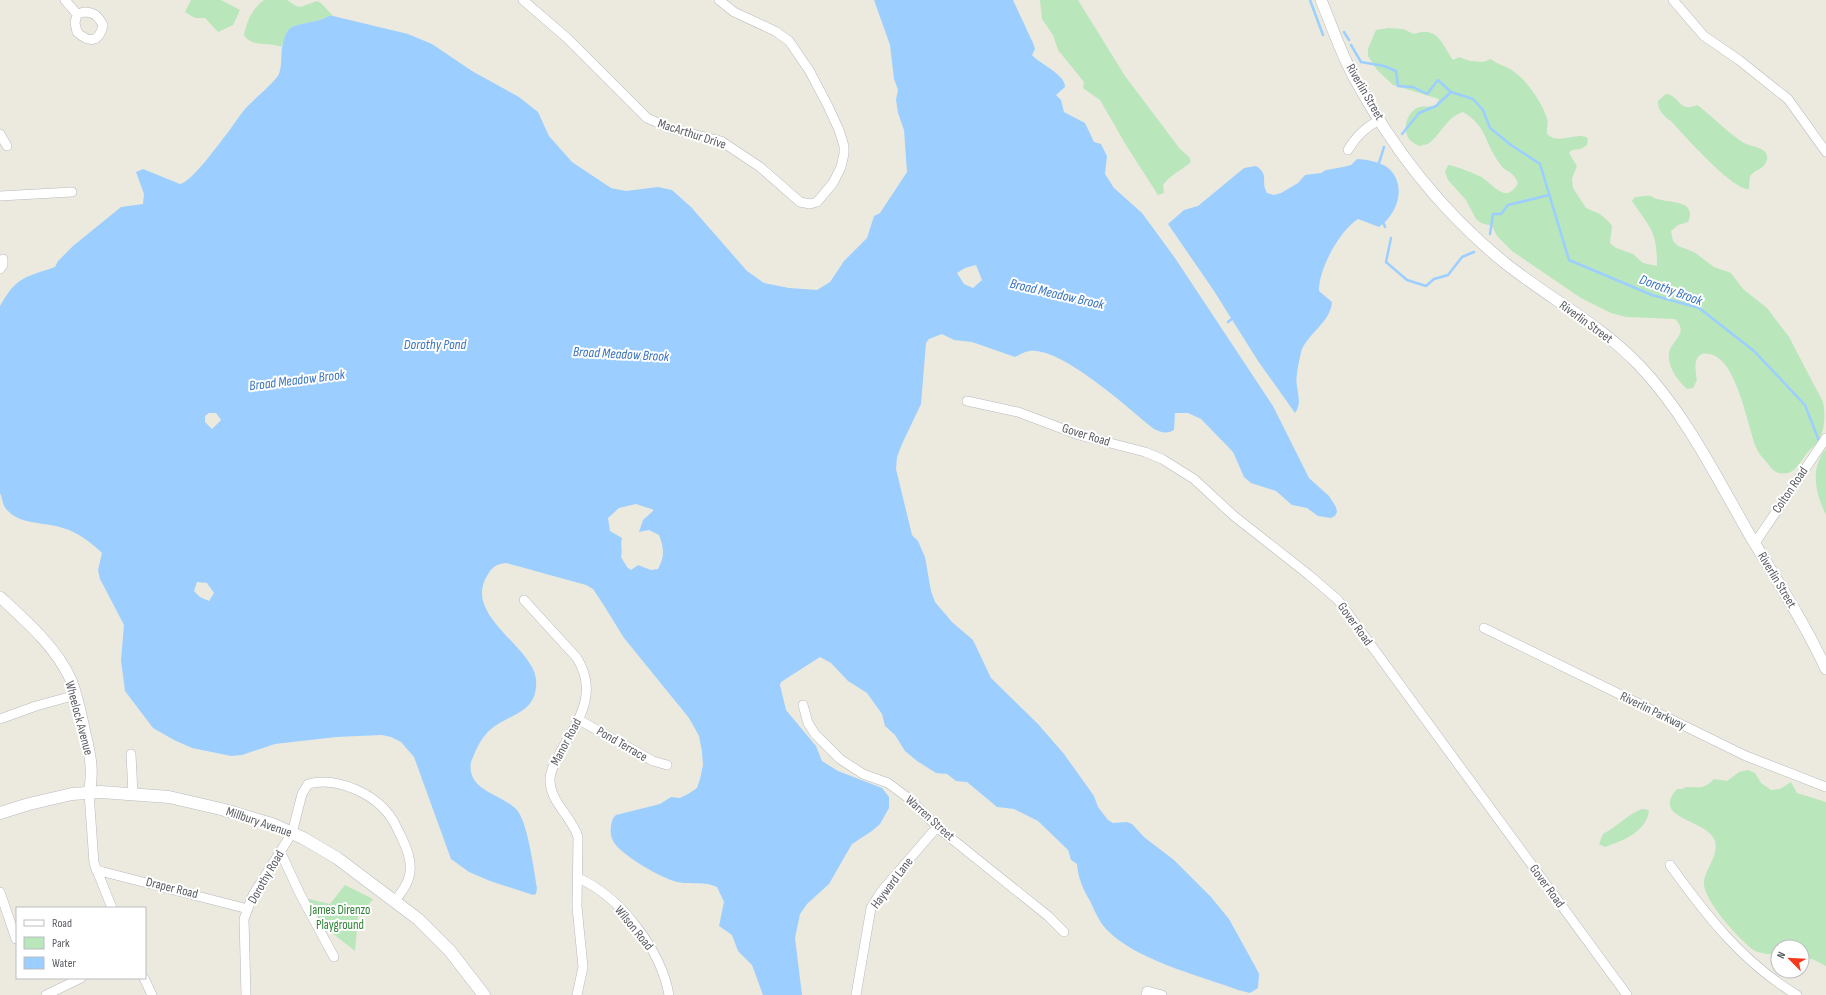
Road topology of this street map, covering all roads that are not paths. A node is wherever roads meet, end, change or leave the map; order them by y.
1 (65, 0) edge
2 (523, 0) edge
3 (719, 0) edge
4 (1321, 0) edge
5 (1674, 0) edge
6 (77, 14) dead end
7 (1380, 120) junction
8 (0, 134) edge
9 (7, 146) dead end
10 (1348, 150) dead end
11 (1826, 152) edge
12 (72, 192) dead end
13 (0, 196) edge
14 (3, 259) dead end
15 (0, 269) edge
16 (967, 401) dead end
17 (1826, 438) edge
18 (1755, 543) junction
19 (0, 597) edge
20 (524, 600) dead end
21 (1484, 628) dead end
22 (1826, 669) edge
23 (76, 695) junction
24 (803, 705) dead end
25 (0, 719) edge
26 (579, 720) junction
27 (131, 754) dead end
28 (667, 765) dead end
29 (1826, 788) edge
30 (89, 793) junction
31 (133, 794) junction
32 (0, 813) edge
33 (937, 827) junction
34 (292, 833) junction
35 (280, 851) junction
36 (1670, 865) dead end
37 (96, 870) junction
38 (578, 878) junction
39 (0, 892) edge
40 (395, 901) junction
41 (112, 907) edge
42 (248, 909) junction
43 (4, 916) edge
44 (1064, 932) dead end
45 (16, 939) dead end
46 (334, 957) dead end
47 (79, 979) edge
48 (144, 979) edge
49 (247, 993) edge
50 (1146, 993) edge
51 (46, 995) edge
52 (152, 995) edge
53 (484, 995) edge
54 (577, 995) edge
55 (669, 995) edge
56 (856, 995) edge
57 (1162, 995) edge
58 (1627, 995) edge
59 (1797, 995) edge

1 - 6 street
2 - 3 street, MacArthur Drive
4 - 7 street, Riverlin Street
5 - 11 street
7 - 10 street
7 - 18 street, Riverlin Street
8 - 9 street
12 - 13 street
14 - 15 street
16 - 58 street, Gover Road
17 - 18 street, Colton Road
18 - 22 street, Riverlin Street
19 - 23 street, Wheelock Avenue
20 - 26 street, Manor Road
21 - 29 street, Riverlin Parkway
23 - 25 street
23 - 30 street, Wheelock Avenue
24 - 33 street, Warren Street
26 - 28 street, Pond Terrace
26 - 38 street, Manor Road
27 - 31 street
30 - 31 main road, Millbury Avenue
30 - 32 main road, Millbury Avenue
30 - 37 street
31 - 34 main road, Millbury Avenue
33 - 44 street, Warren Street
33 - 56 street, Hayward Lane
34 - 35 street, Dorothy Road
34 - 40 main road, Millbury Avenue
34 - 40 street, Dorothy Road
35 - 42 street, Dorothy Road
35 - 46 street
36 - 59 street
37 - 41 street
37 - 42 street, Draper Road
38 - 54 street, Manor Road
38 - 55 street, Wilson Road
39 - 43 street
40 - 53 main road, Millbury Avenue
42 - 49 street, Dorothy Road
43 - 45 street
47 - 51 street
48 - 52 street
50 - 57 street

